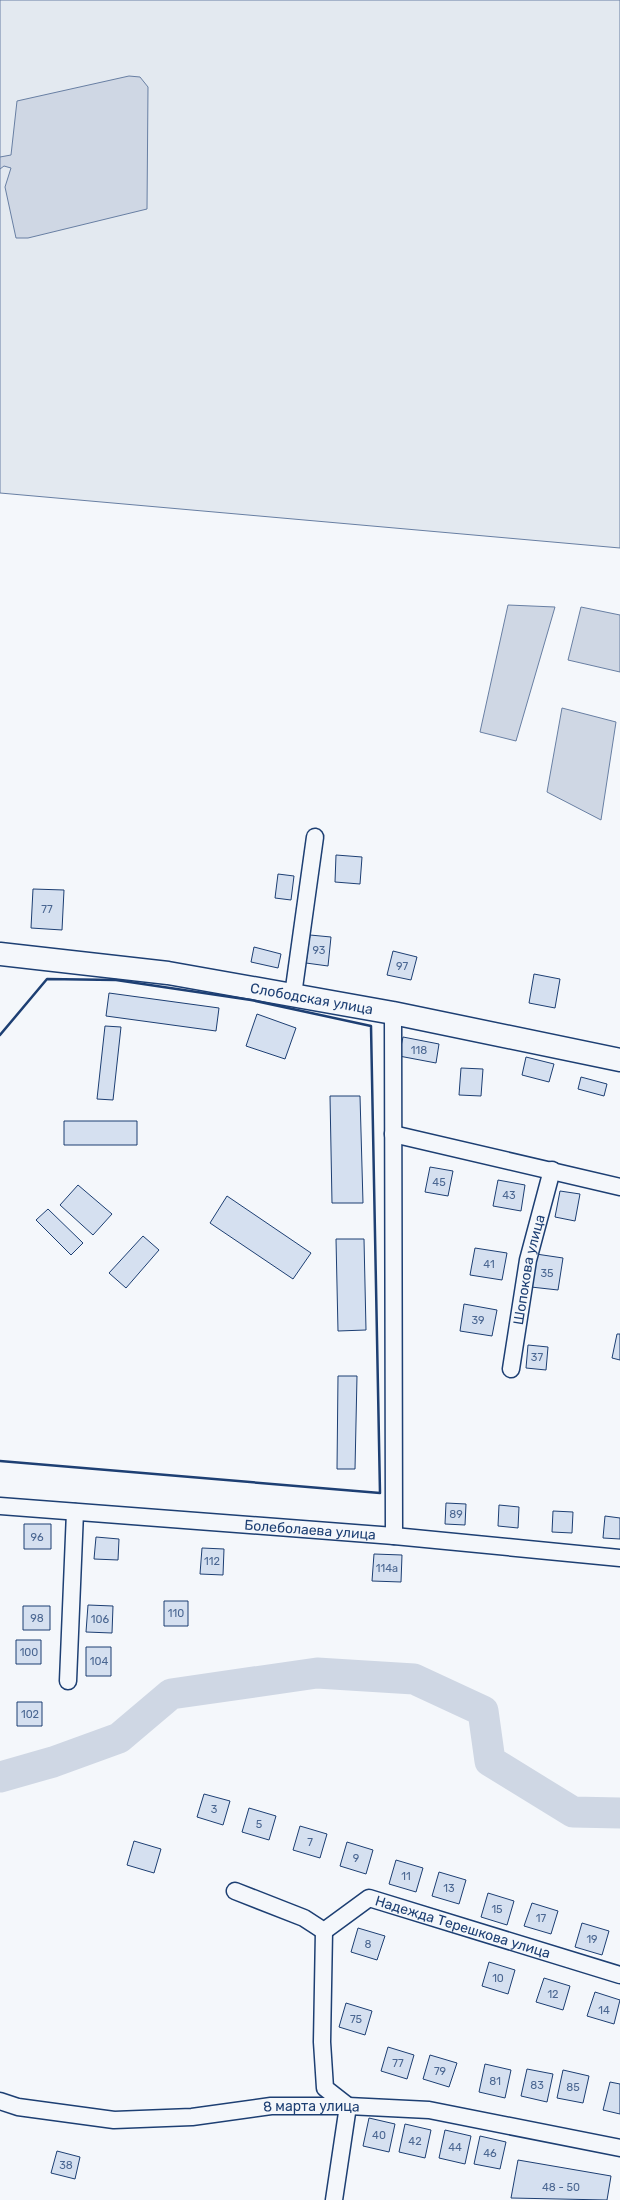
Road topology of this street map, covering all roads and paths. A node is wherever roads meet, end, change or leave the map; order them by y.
1 (315, 837) dead end
2 (0, 954) edge
3 (293, 995) junction
4 (393, 1013) junction
5 (620, 1060) edge
6 (393, 1134) junction
7 (552, 1170) junction
8 (620, 1187) edge
9 (511, 1369) dead end
10 (0, 1506) edge
11 (75, 1512) junction
12 (394, 1536) junction
13 (620, 1558) edge
14 (68, 1681) dead end
15 (235, 1891) dead end
16 (324, 1931) junction
17 (620, 1975) edge
18 (0, 2101) edge
19 (348, 2106) junction
20 (620, 2148) edge
21 (334, 2200) edge

1 - 3 street
2 - 3 street, Слободская улица
3 - 4 street, Слободская улица
4 - 5 street, Слободская улица
4 - 6 street
6 - 7 street
6 - 12 street
7 - 8 street
7 - 9 street, Шопокова улица
10 - 11 street, Болеболаева улица
11 - 12 street, Болеболаева улица
11 - 14 street
12 - 13 street, Болеболаева улица
15 - 16 street
16 - 17 street, Надежда Терешкова улица
16 - 19 street
18 - 19 street, 8 марта улица
19 - 20 street, 8 марта улица
19 - 21 street

